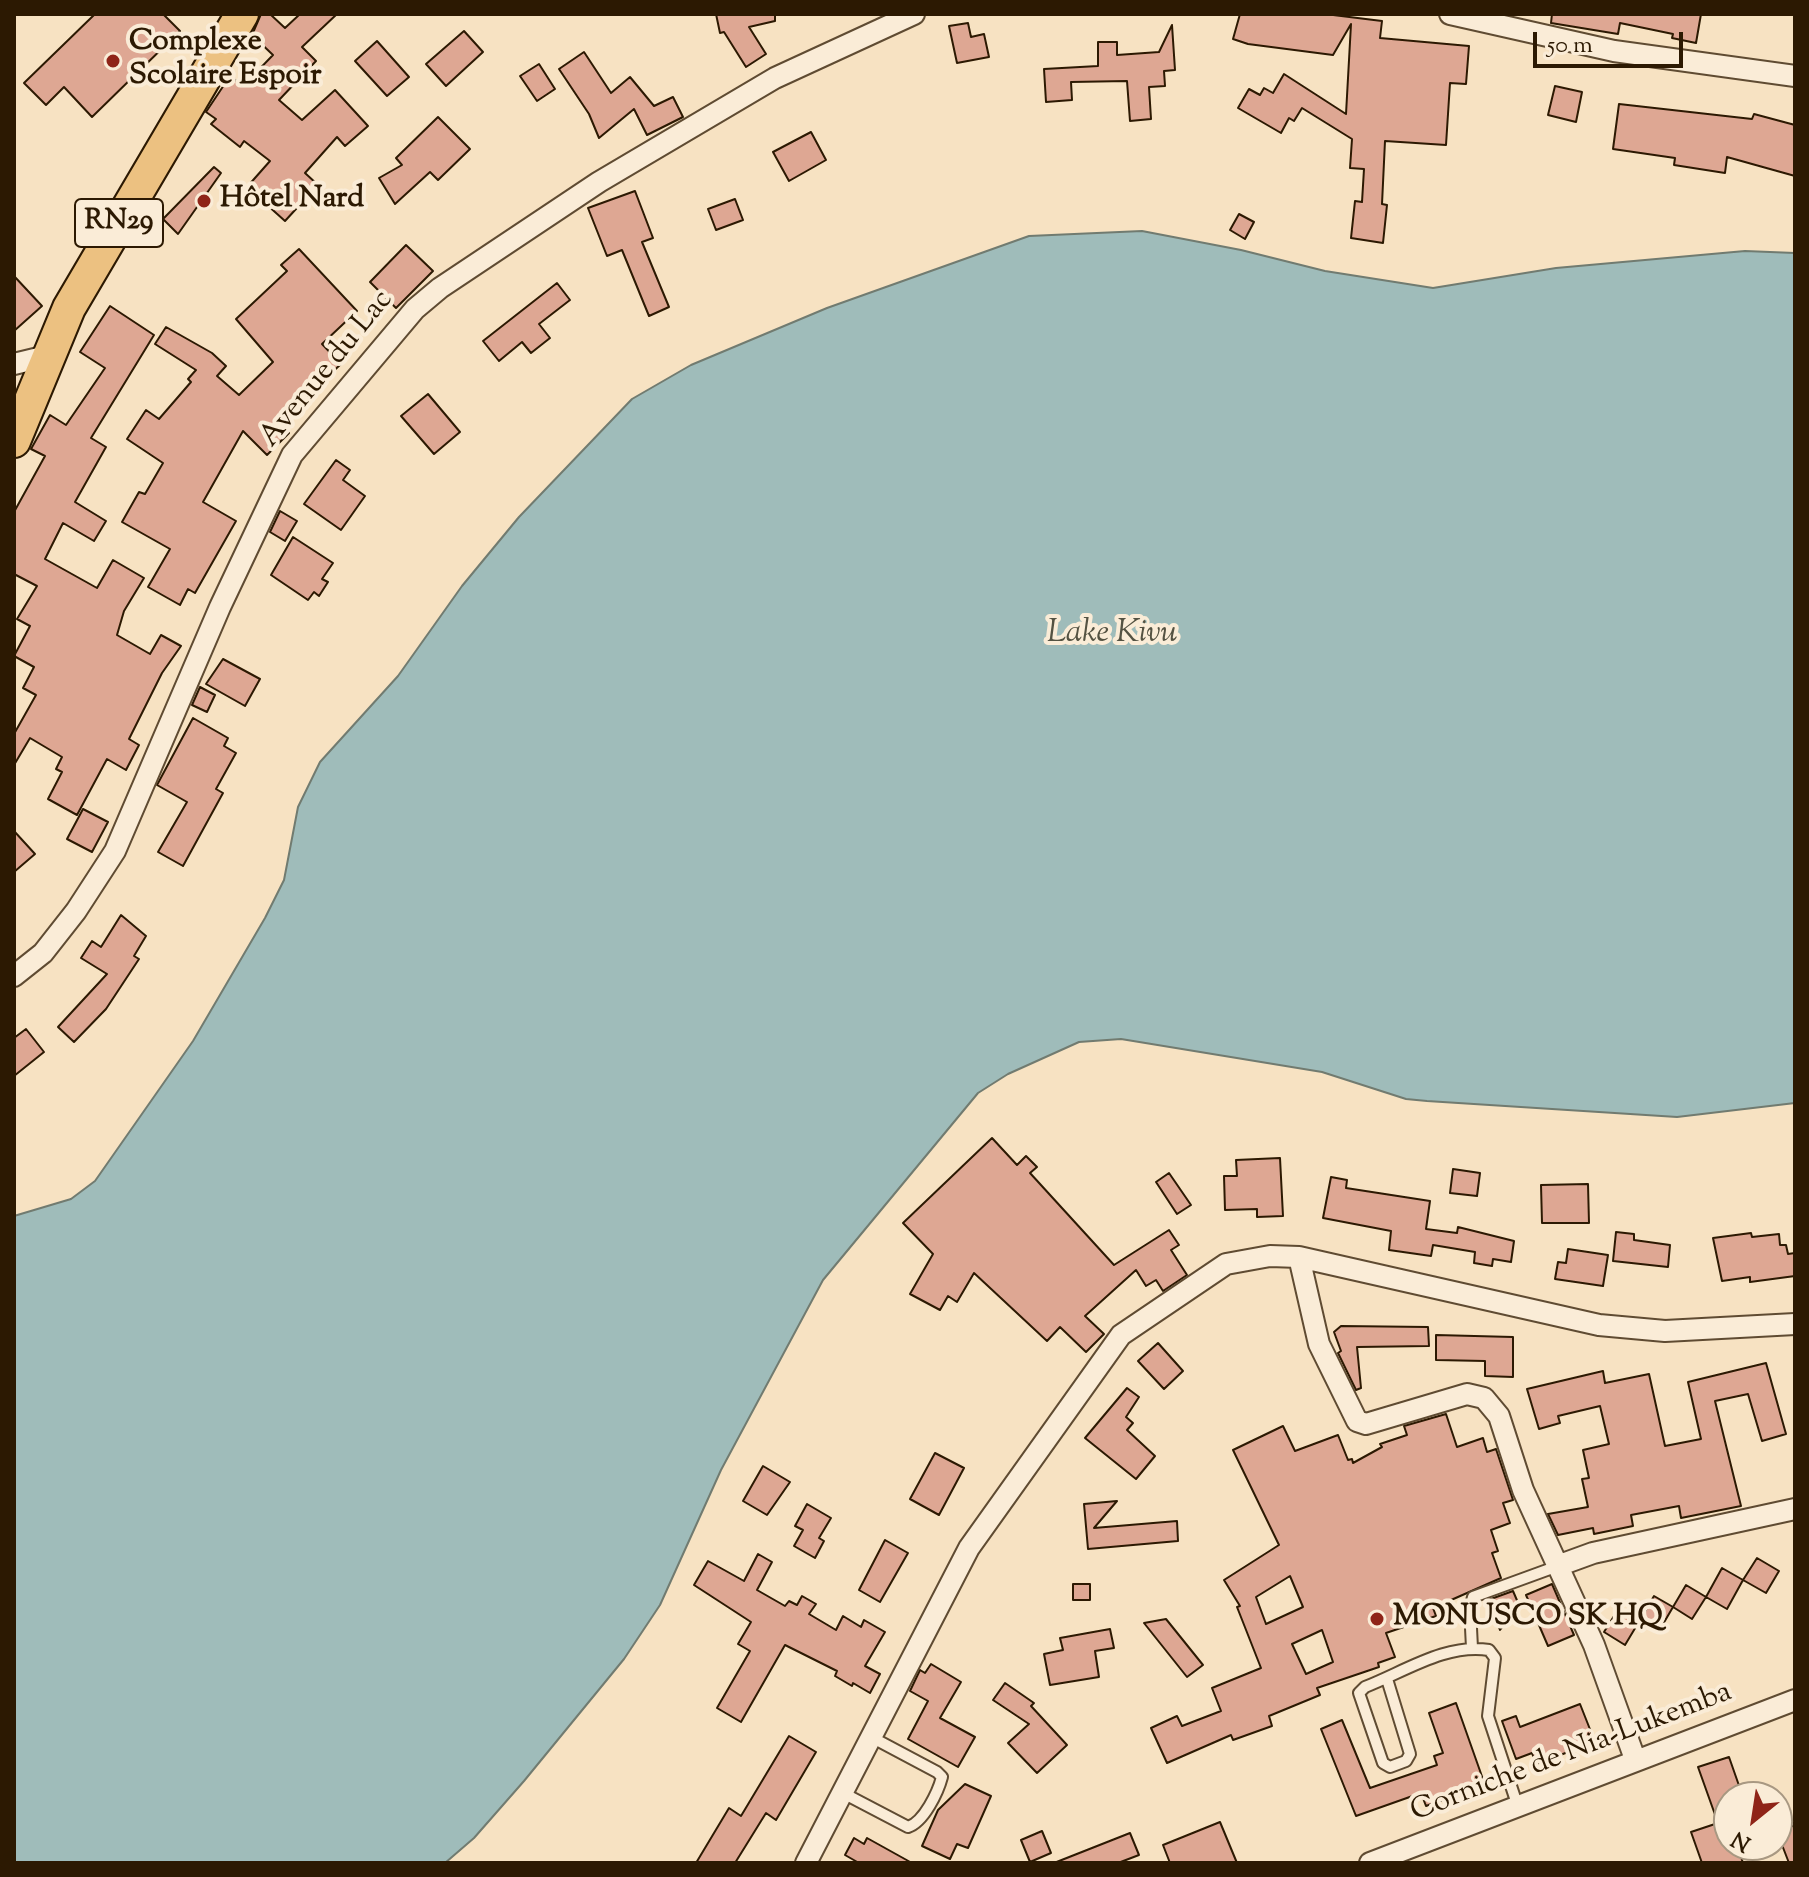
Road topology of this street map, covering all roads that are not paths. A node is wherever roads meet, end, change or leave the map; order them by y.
1 (242, 14) edge
2 (914, 14) edge
3 (1450, 14) edge
4 (1795, 76) edge
5 (47, 356) junction
6 (14, 364) edge
7 (14, 441) edge
8 (14, 976) edge
9 (1299, 1257) junction
10 (1795, 1324) edge
11 (1795, 1509) edge
12 (1560, 1565) junction
13 (1472, 1648) junction
14 (1387, 1679) junction
15 (1795, 1700) edge
16 (873, 1738) junction
17 (1635, 1759) junction
18 (843, 1793) junction
19 (1518, 1808) junction
20 (806, 1863) edge
21 (1370, 1863) edge

1 - 5 main road, RN29
2 - 8 street, Avenue du Lac
3 - 4 street
5 - 6 street
5 - 7 main road, RN29
9 - 10 street
9 - 12 street
9 - 16 street
11 - 12 street
12 - 13 lane
12 - 17 street
13 - 14 lane
13 - 19 lane
14 - 14 lane
15 - 17 street, Corniche de Nia-Lukemba
16 - 18 street
16 - 18 lane
17 - 19 street, Corniche de Nia-Lukemba
18 - 20 street
19 - 21 street, Corniche de Nia-Lukemba

